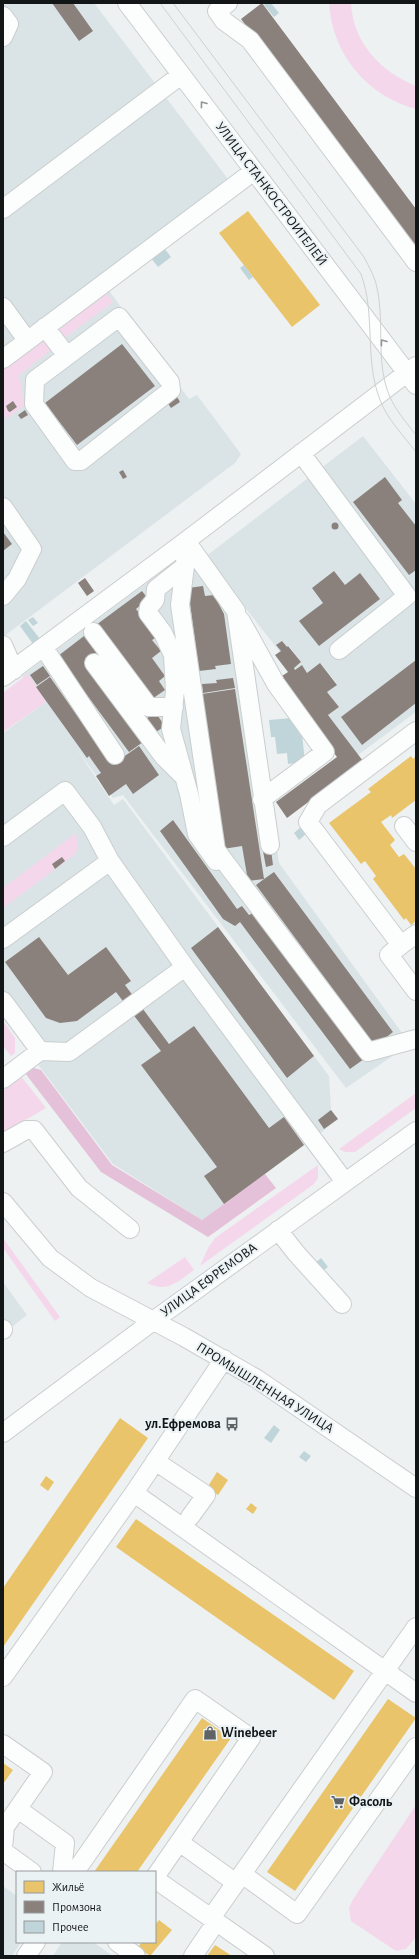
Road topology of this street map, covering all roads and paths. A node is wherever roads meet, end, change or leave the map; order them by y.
1 (127, 3) edge
2 (228, 3) edge
3 (3, 16) edge
4 (3, 37) edge
5 (181, 75) junction
6 (254, 171) junction
7 (3, 209) edge
8 (416, 262) edge
9 (3, 308) edge
10 (45, 327) junction
11 (28, 340) junction
12 (66, 356) junction
13 (3, 359) edge
14 (413, 374) edge
15 (301, 453) junction
16 (3, 508) edge
17 (186, 541) junction
18 (186, 566) junction
19 (3, 596) edge
20 (236, 612) junction
21 (93, 632) dead end
22 (3, 645) edge
23 (44, 648) junction
24 (339, 650) dead end
25 (94, 663) dead end
26 (8, 674) edge
27 (174, 707) junction
28 (416, 731) edge
29 (115, 755) dead end
30 (184, 777) junction
31 (262, 799) junction
32 (404, 826) dead end
33 (3, 837) edge
34 (416, 842) edge
35 (270, 845) dead end
36 (110, 861) junction
37 (241, 884) junction
38 (416, 934) edge
39 (3, 939) edge
40 (402, 945) junction
41 (186, 967) junction
42 (416, 991) edge
43 (3, 1001) edge
44 (416, 1039) edge
45 (40, 1051) junction
46 (3, 1079) edge
47 (416, 1131) edge
48 (3, 1143) edge
49 (345, 1182) junction
50 (3, 1202) edge
51 (130, 1229) dead end
52 (278, 1230) junction
53 (342, 1304) dead end
54 (153, 1321) junction
55 (224, 1359) junction
56 (3, 1433) edge
57 (155, 1461) junction
58 (416, 1488) edge
59 (134, 1493) junction
60 (190, 1517) dead end
61 (416, 1627) edge
62 (385, 1671) junction
63 (3, 1677) edge
64 (416, 1693) edge
65 (3, 1744) edge
66 (416, 1747) edge
67 (18, 1809) junction
68 (179, 1842) junction
69 (3, 1849) edge
70 (31, 1871) edge
71 (62, 1871) edge
72 (76, 1871) edge
73 (156, 1876) edge
74 (239, 1878) junction
75 (156, 1879) edge
76 (214, 1920) junction
77 (35, 1943) edge
78 (118, 1943) edge
79 (26, 1956) edge
80 (136, 1956) edge
81 (192, 1956) edge
82 (265, 1956) edge

1 - 5 street, УЛИЦА СТАНКОСТРОИТЕЛЕЙ
2 - 8 street
3 - 4 street
6 -> 5 street, УЛИЦА СТАНКОСТРОИТЕЛЕЙ
5 - 7 street
6 - 10 street
14 -> 6 street, УЛИЦА СТАНКОСТРОИТЕЛЕЙ
9 - 11 street
10 - 11 street
10 - 12 street
11 - 13 street
12 - 12 street
14 - 15 street
15 - 17 street
15 - 24 street
16 - 19 street
17 - 18 street
17 - 20 street
17 - 23 street
18 - 27 street
18 - 37 street
20 - 31 street
20 - 31 street
21 - 27 street
22 - 26 street
23 - 26 street
23 - 29 street
25 - 30 street
27 - 30 street
28 - 40 street
30 - 37 street
31 - 35 street
32 - 34 street
33 - 36 street
36 - 39 street
36 - 41 street
37 - 44 street
38 - 40 street
40 - 42 street
41 - 45 street
41 - 49 street
43 - 45 street
45 - 46 street
47 - 49 street, УЛИЦА ЕФРЕМОВА
48 - 51 street
49 - 52 street, УЛИЦА ЕФРЕМОВА
50 - 54 street, ПРОМЫШЛЕННАЯ УЛИЦА
52 - 53 street
52 - 54 street, УЛИЦА ЕФРЕМОВА
54 - 55 street, ПРОМЫШЛЕННАЯ УЛИЦА
54 - 56 street, УЛИЦА ЕФРЕМОВА
55 - 57 street
55 - 58 street, ПРОМЫШЛЕННАЯ УЛИЦА
57 - 59 street
57 - 60 street
59 - 62 street
59 - 63 street
61 - 62 street
62 - 64 street
62 - 74 street
65 - 67 street
66 - 74 street
67 - 69 street
67 - 71 street
68 - 72 street
68 - 73 street
68 - 74 street
69 - 70 street
74 - 76 street
75 - 76 street
76 - 81 street
76 - 82 street
77 - 79 street
78 - 80 street

